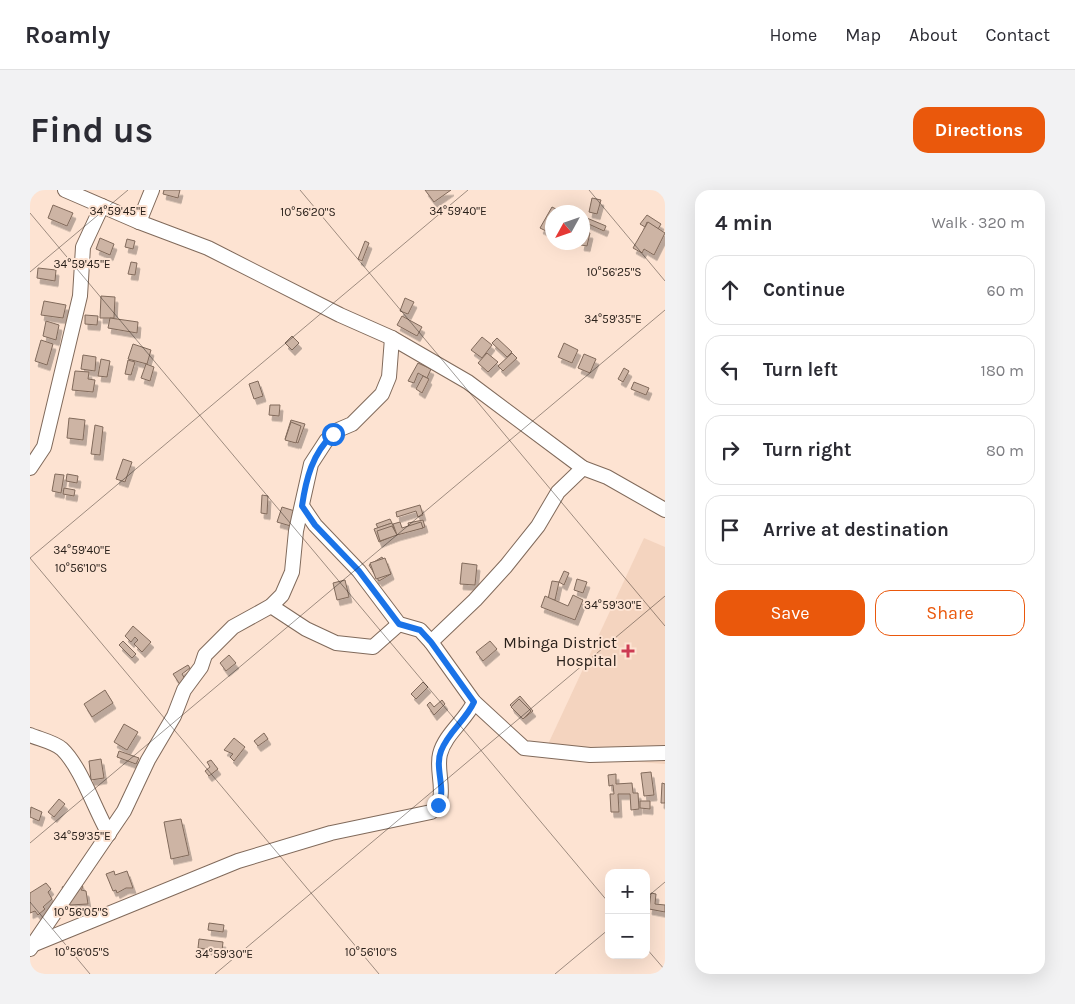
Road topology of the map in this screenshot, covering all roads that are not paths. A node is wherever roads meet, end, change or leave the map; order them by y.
1 (65, 190) edge
2 (152, 190) edge
3 (102, 206) junction
4 (139, 222) junction
5 (392, 338) junction
6 (30, 468) edge
7 (583, 468) junction
8 (302, 506) junction
9 (665, 510) edge
10 (272, 606) junction
11 (399, 624) junction
12 (431, 642) junction
13 (474, 702) junction
14 (30, 734) edge
15 (665, 753) edge
16 (108, 834) junction
17 (31, 946) edge

1 - 3 street
2 - 4 street
3 - 4 street
3 - 6 street
4 - 5 street
5 - 7 street
5 - 8 street
7 - 9 street
7 - 12 street
8 - 10 street
8 - 11 street
10 - 11 street
10 - 16 street
11 - 12 street
12 - 13 street
13 - 15 street
13 - 17 street
14 - 16 street
16 - 17 street

